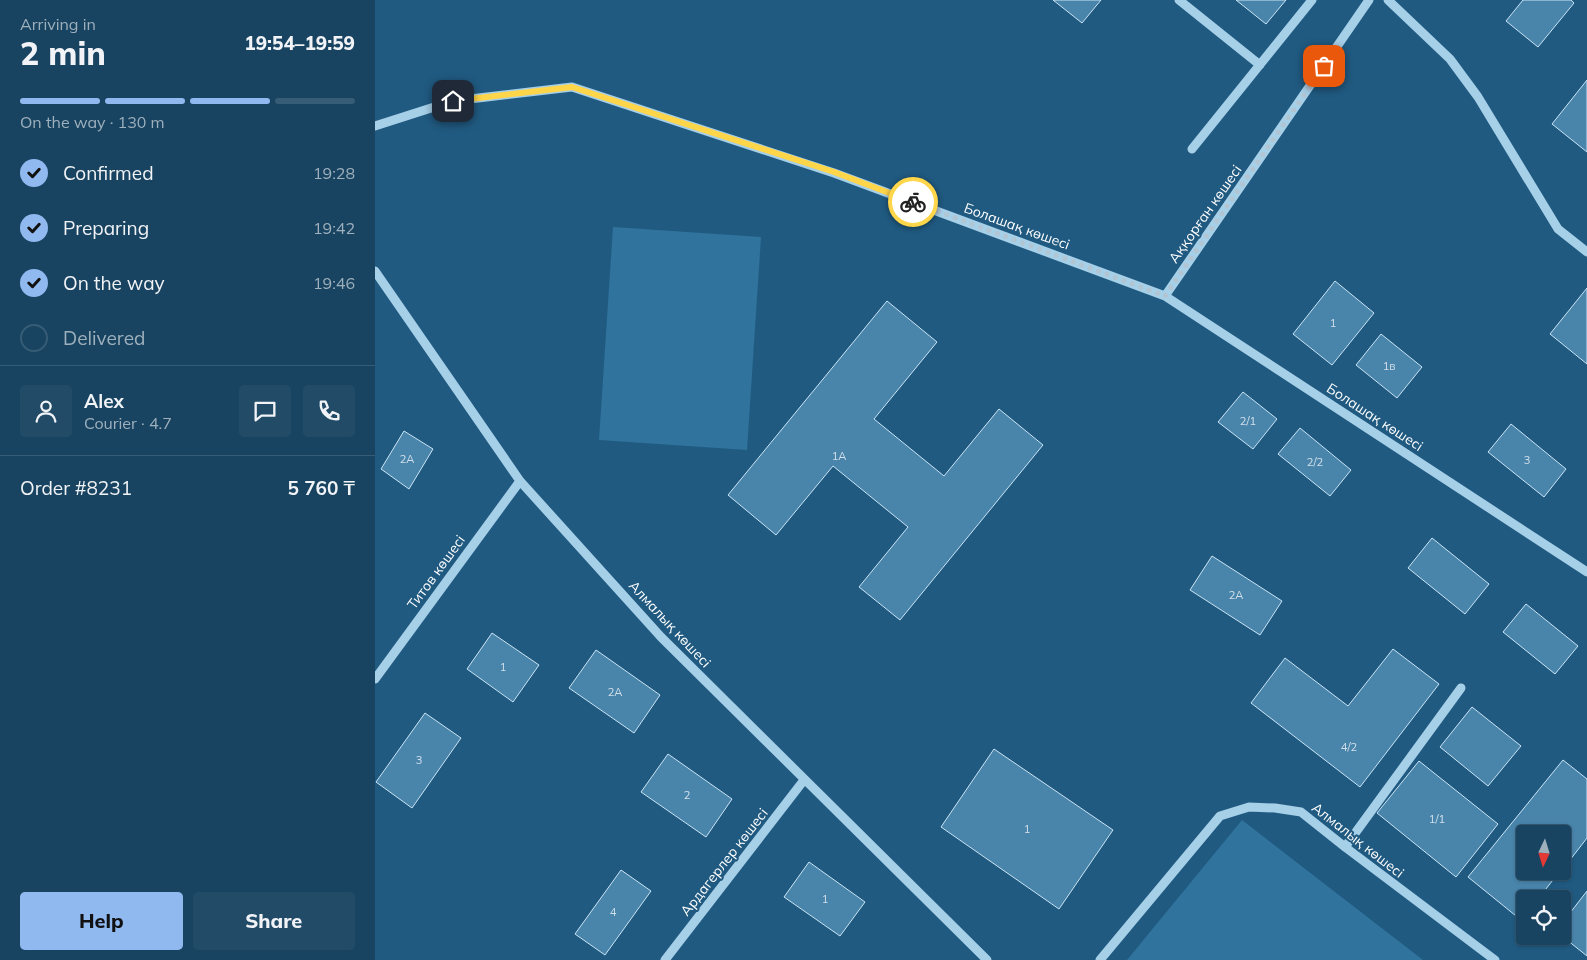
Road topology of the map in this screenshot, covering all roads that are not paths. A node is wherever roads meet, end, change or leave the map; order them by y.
1 (1179, 0) edge
2 (1312, 0) edge
3 (1369, 0) edge
4 (1388, 0) edge
5 (1260, 65) junction
6 (375, 126) edge
7 (1192, 149) dead end
8 (1587, 252) edge
9 (375, 271) edge
10 (1165, 296) junction
11 (520, 481) junction
12 (1587, 572) edge
13 (375, 679) edge
14 (1461, 688) dead end
15 (804, 780) junction
16 (1345, 848) junction
17 (665, 960) edge
18 (987, 960) edge
19 (1100, 960) edge
20 (1495, 960) edge

1 - 5 street
2 - 5 street
3 - 10 street, Аққорған көшесі
4 - 8 street
5 - 7 street
6 - 10 street, Болашақ көшесі
9 - 11 street, Алмалық көшесі
10 - 12 street, Болашақ көшесі
11 - 13 street, Титов көшесі
11 - 15 street, Алмалық көшесі
14 - 16 street
15 - 17 street, Ардагерлер көшесі
15 - 18 street, Алмалық көшесі
16 - 19 street, Алмалық көшесі
16 - 20 street, Алмалық көшесі

